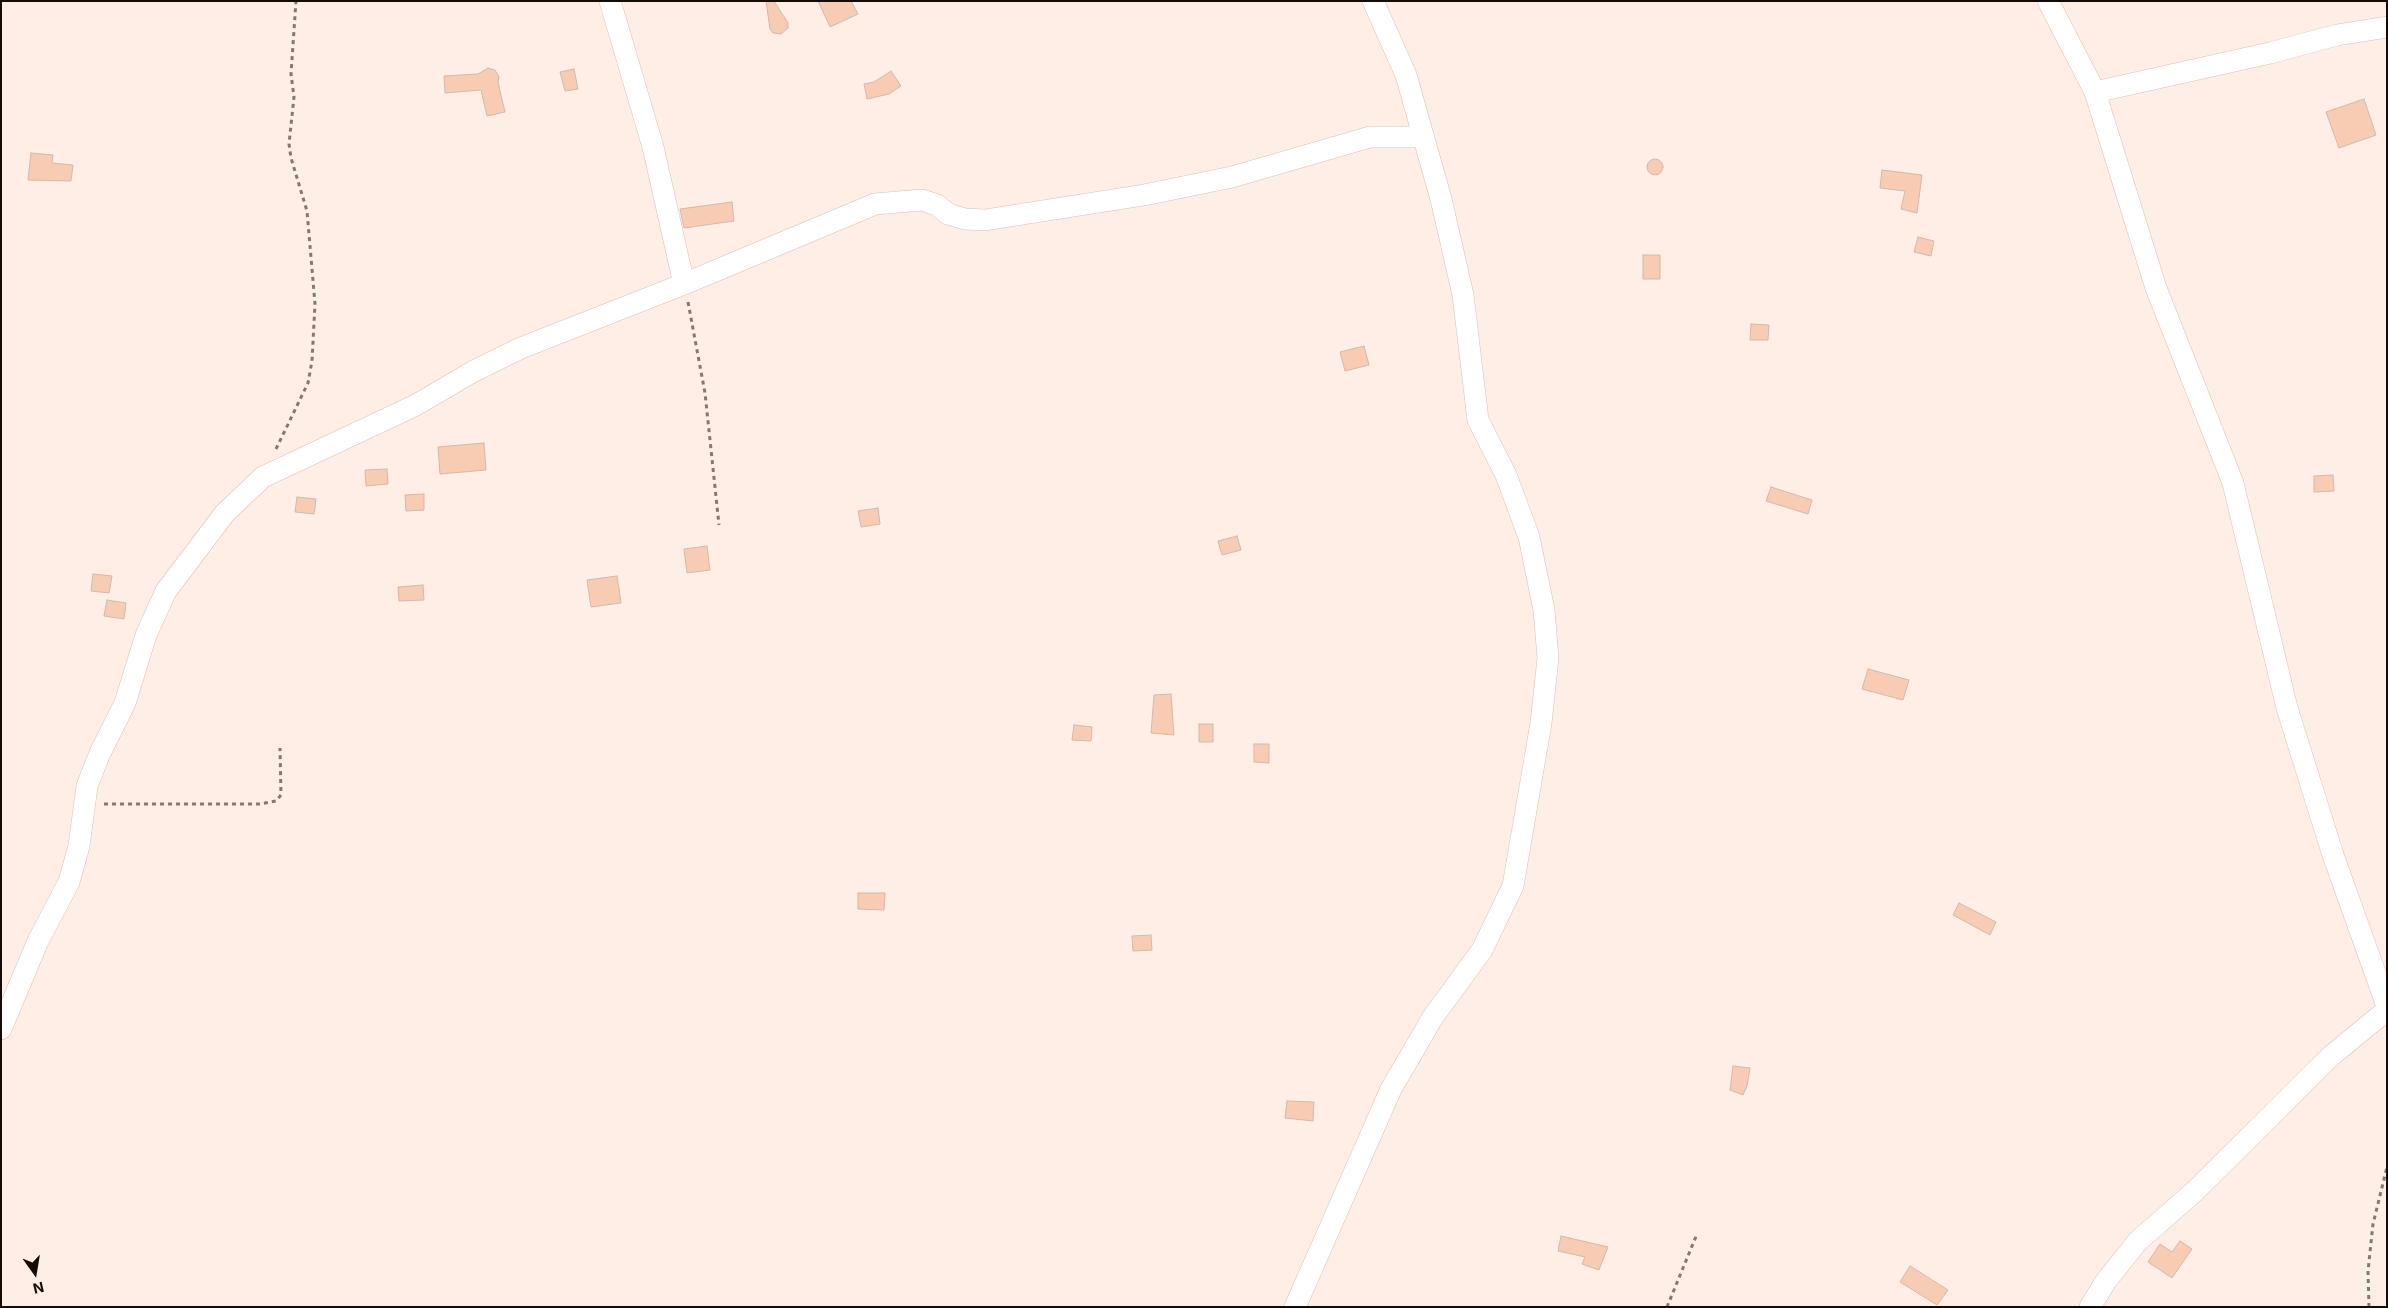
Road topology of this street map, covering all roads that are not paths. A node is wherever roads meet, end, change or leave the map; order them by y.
1 (610, 1) edge
2 (1373, 1) edge
3 (2048, 1) edge
4 (2387, 27) edge
5 (2095, 92) junction
6 (1423, 136) junction
7 (684, 284) junction
8 (2387, 1008) edge
9 (1, 1029) edge
10 (1295, 1307) edge
11 (2090, 1307) edge

1 - 7 street
2 - 6 street
3 - 5 street
4 - 5 street
5 - 8 street
6 - 7 street
6 - 10 street
7 - 9 street
8 - 11 street

